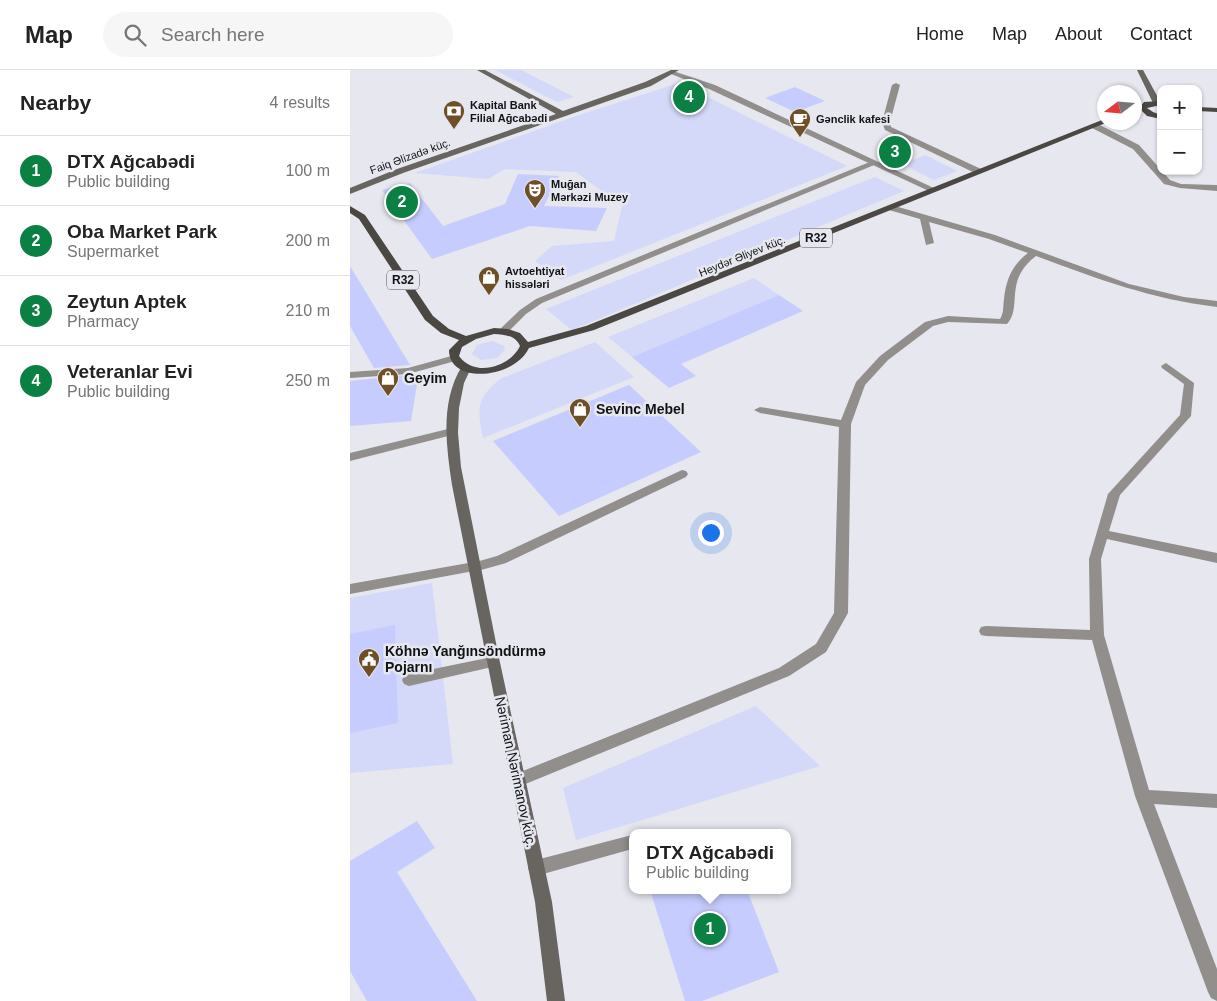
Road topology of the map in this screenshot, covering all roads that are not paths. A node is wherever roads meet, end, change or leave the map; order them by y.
1 (480, 70) edge
2 (1140, 70) edge
3 (674, 71) edge
4 (896, 85) dead end
5 (1157, 100) edge
6 (1157, 103) edge
7 (1202, 109) edge
8 (1217, 110) edge
9 (1146, 112) junction
10 (1142, 113) edge
11 (561, 114) junction
12 (1157, 116) edge
13 (1095, 126) joint
14 (875, 163) junction
15 (978, 171) junction
16 (1217, 188) edge
17 (934, 190) junction
18 (350, 192) edge
19 (892, 208) junction
20 (350, 209) edge
21 (924, 217) junction
22 (929, 243) dead end
23 (1036, 252) junction
24 (1217, 304) edge
25 (503, 331) junction
26 (466, 339) junction
27 (525, 346) junction
28 (455, 358) junction
29 (1166, 366) dead end
30 (466, 368) junction
31 (350, 375) edge
32 (760, 410) dead end
33 (845, 424) junction
34 (452, 432) junction
35 (350, 457) edge
36 (682, 474) dead end
37 (1102, 534) junction
38 (1217, 558) edge
39 (474, 567) junction
40 (350, 588) edge
41 (986, 631) dead end
42 (1096, 635) junction
43 (492, 662) junction
44 (409, 680) dead end
45 (518, 780) junction
46 (1143, 796) junction
47 (1217, 800) edge
48 (629, 843) edge
49 (536, 868) junction
50 (1217, 992) edge
51 (556, 1001) edge

1 - 11 street
2 - 5 street
3 - 11 street, Faiq Əlizadə küç.
3 - 14 street
4 - 15 street
6 - 9 main road
7 - 8 main road
9 - 10 main road
9 - 12 main road
11 - 18 street, Faiq Əlizadə küç.
13 - 15 main road, Heydər Əliyev küç. / R32
13 - 16 street
14 - 17 street
14 - 25 street
15 - 17 main road, Heydər Əliyev küç. / R32
17 - 19 main road, Heydər Əliyev küç. / R32
19 - 21 street
19 - 27 main road, Heydər Əliyev küç. / R32
20 - 26 main road, R32
21 - 22 street
21 - 23 street
23 - 24 street
23 - 33 street
25 - 26 main road
25 - 27 main road
26 - 28 main road
27 - 30 main road
28 - 30 main road
28 - 31 street
29 - 37 street
30 - 34 street, Nəriman Nərimanov küç.
32 - 33 street
33 - 45 street
34 - 35 street
34 - 39 street, Nəriman Nərimanov küç.
36 - 39 street
37 - 38 street
37 - 42 street
39 - 40 street
39 - 43 street, Nəriman Nərimanov küç.
41 - 42 street
42 - 46 street
43 - 44 street
43 - 45 street, Nəriman Nərimanov küç.
45 - 49 street, Nəriman Nərimanov küç.
46 - 47 street
46 - 50 street
48 - 49 street
49 - 51 street, Nəriman Nərimanov küç.

